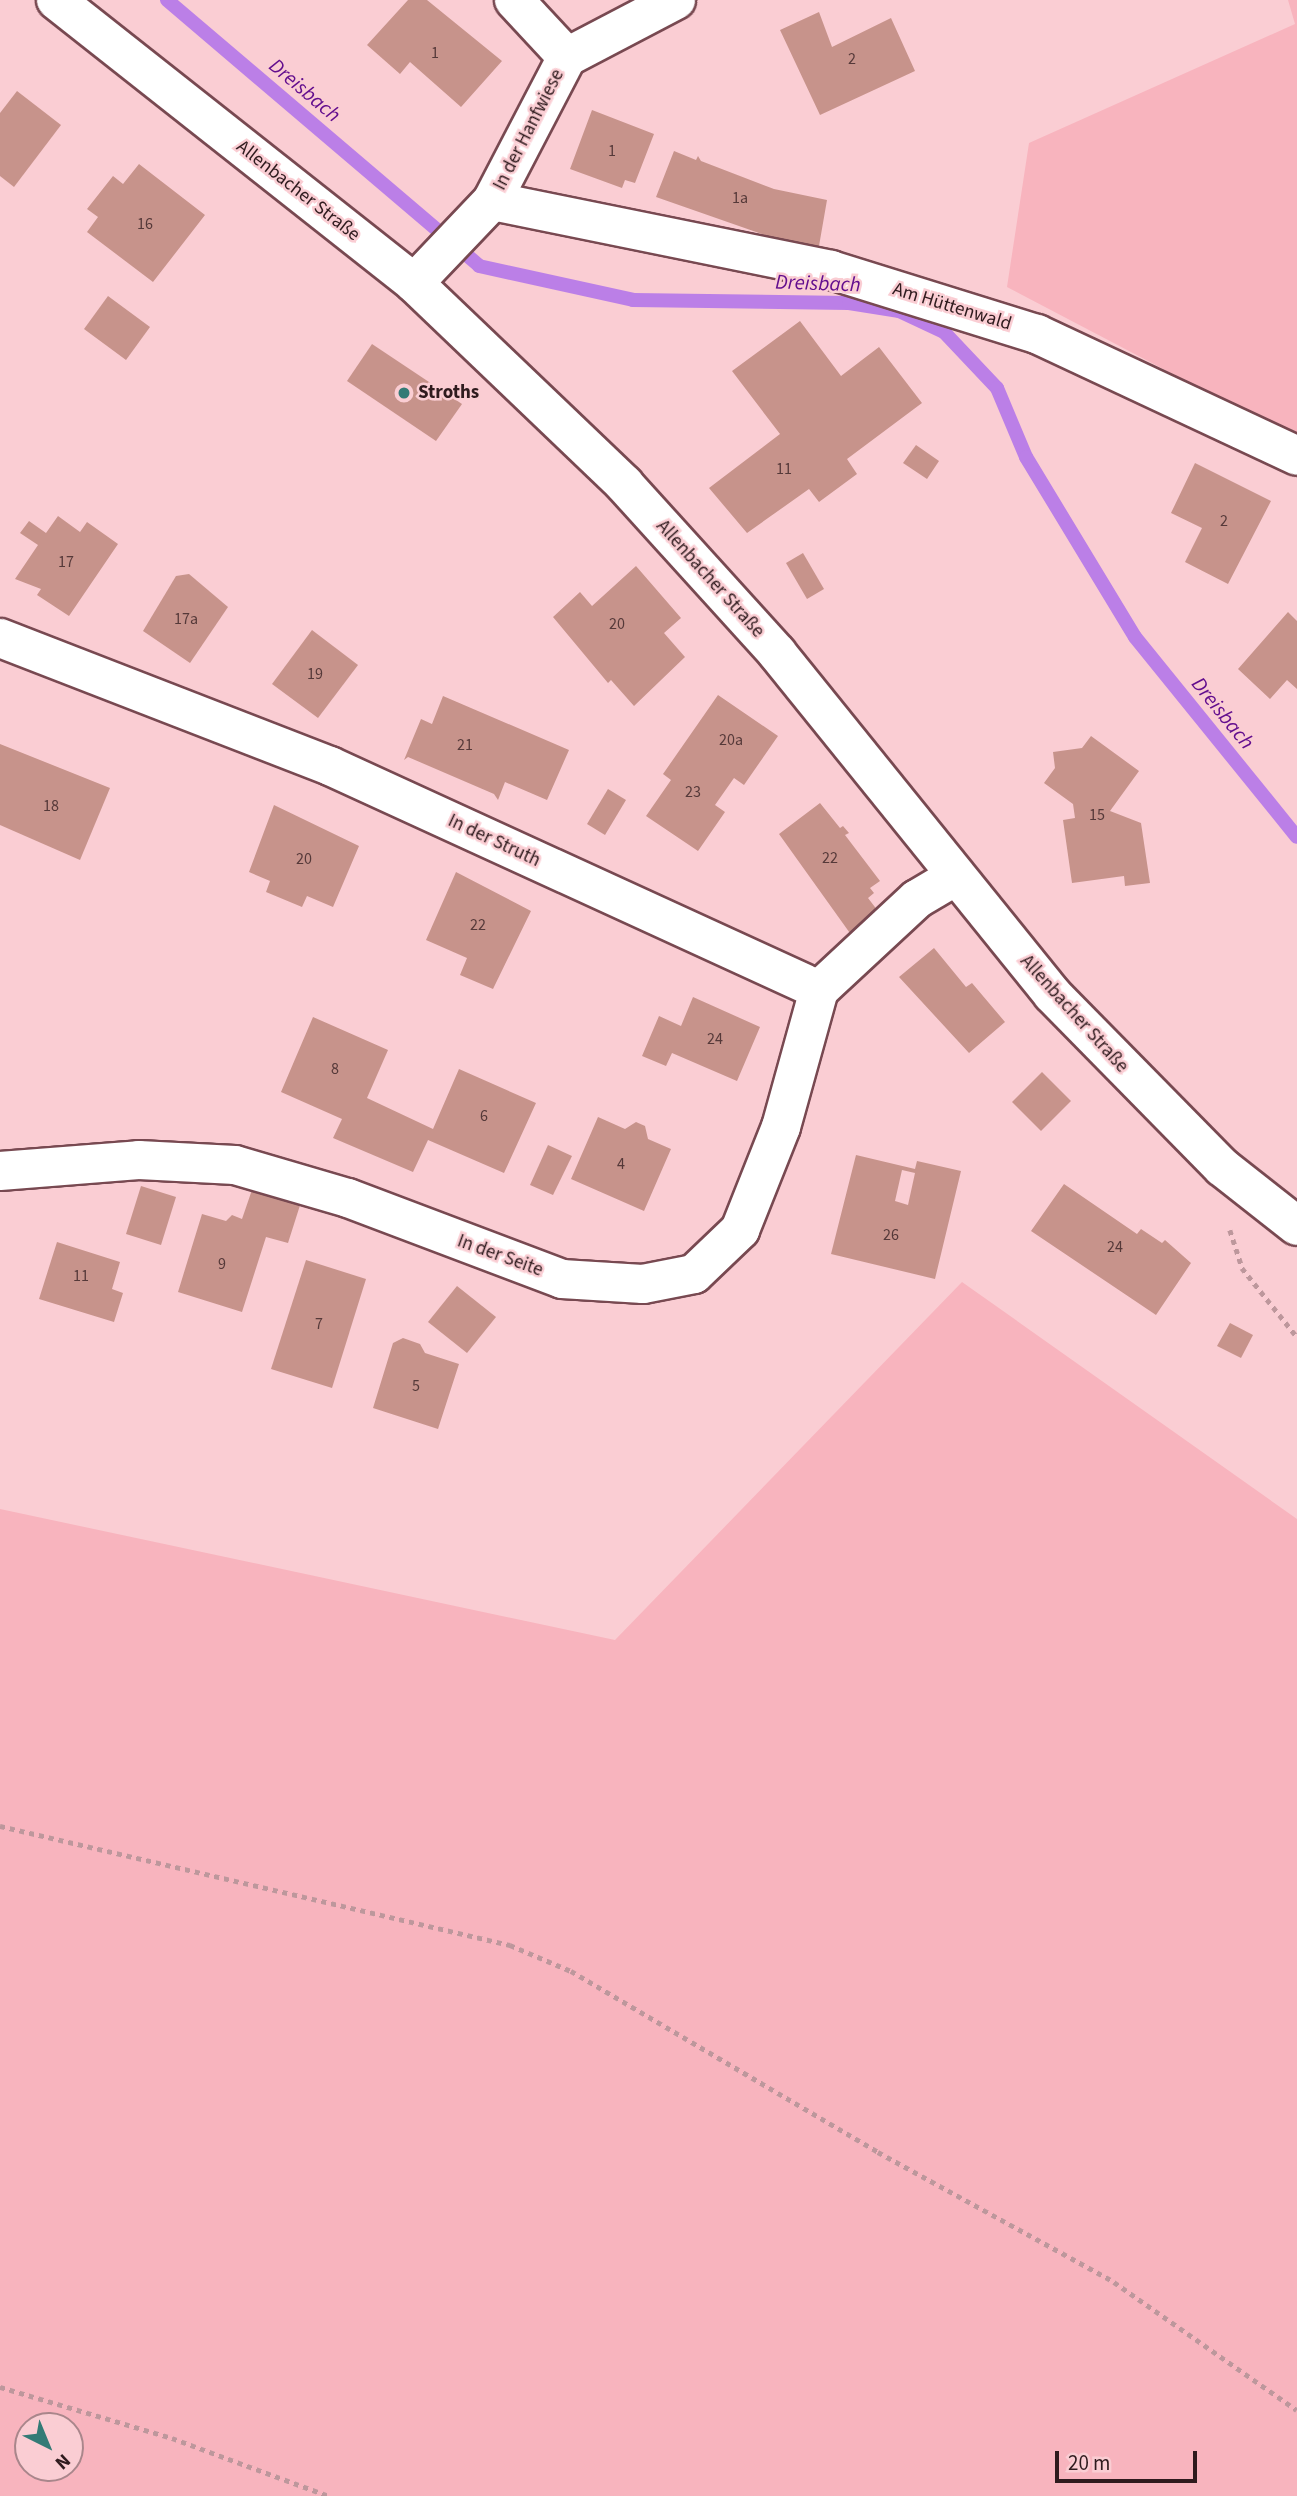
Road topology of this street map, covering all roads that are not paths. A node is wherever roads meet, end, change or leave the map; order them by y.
1 (56, 0) edge
2 (514, 0) edge
3 (676, 0) edge
4 (567, 57) junction
5 (479, 213) junction
6 (425, 271) junction
7 (1297, 456) edge
8 (0, 638) edge
9 (954, 877) junction
10 (819, 990) junction
11 (0, 1171) edge
12 (1297, 1226) edge

1 - 6 street, Allenbacher Straße
2 - 4 street
3 - 4 street, In der Hanfwiese
4 - 5 street, In der Hanfwiese
5 - 6 street
5 - 7 street, Am Hüttenwald
6 - 9 street, Allenbacher Straße
8 - 10 street, In der Struth
9 - 10 street
9 - 12 street, Allenbacher Straße
10 - 11 street, In der Seite

